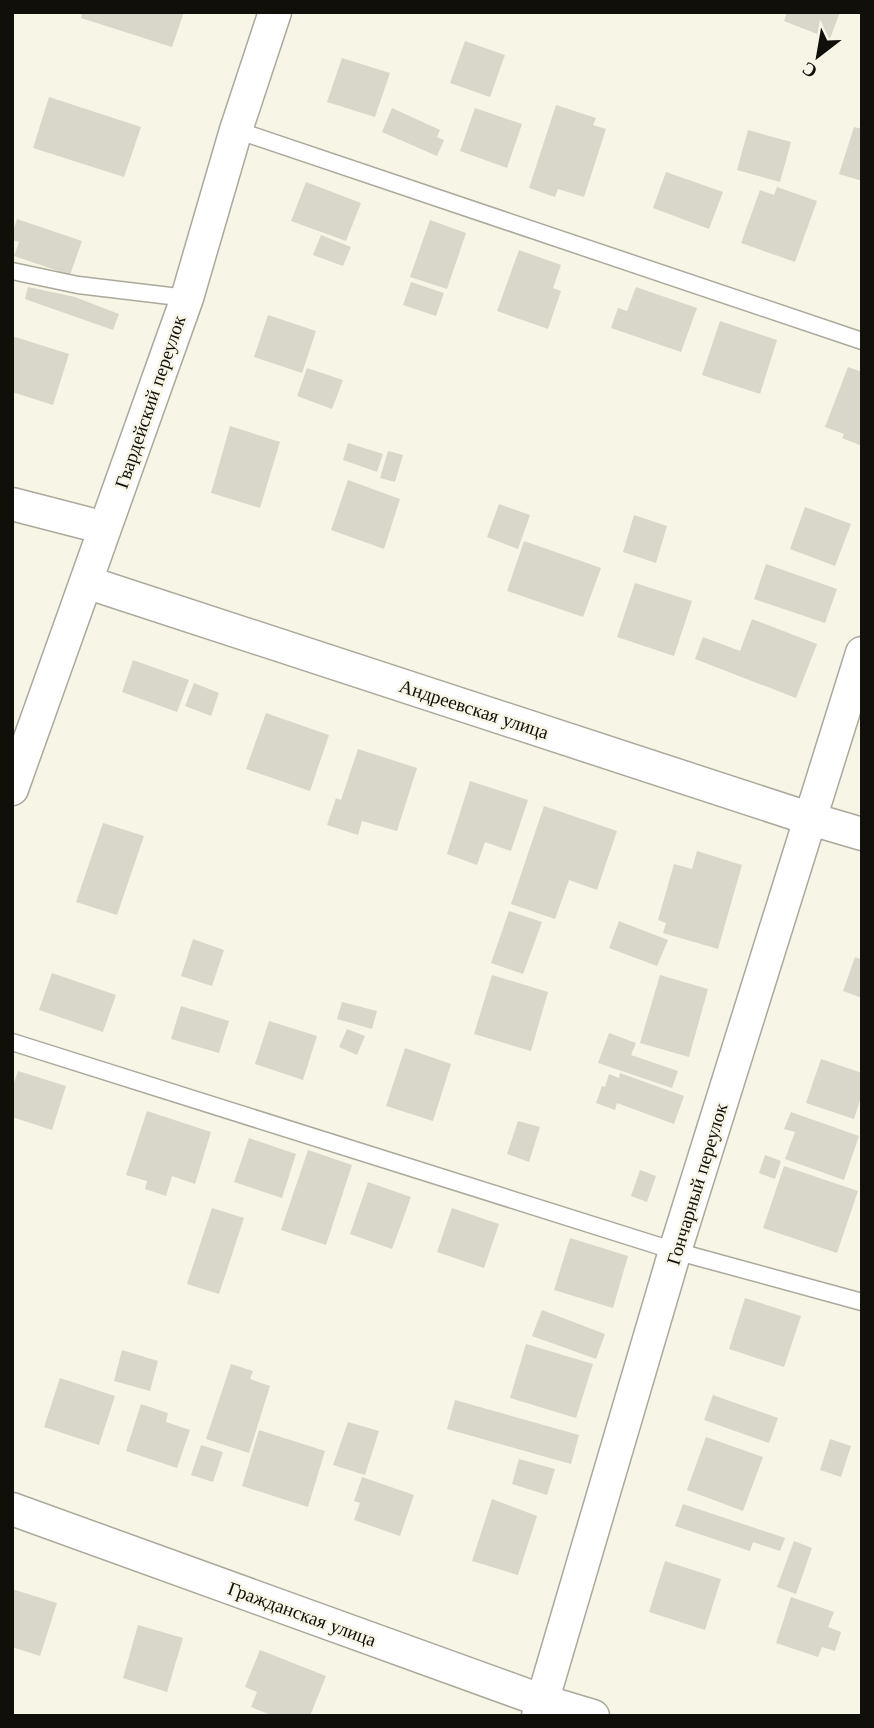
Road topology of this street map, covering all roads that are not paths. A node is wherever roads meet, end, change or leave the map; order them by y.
1 (275, 12) edge
2 (236, 130) junction
3 (12, 271) edge
4 (187, 298) junction
5 (862, 341) edge
6 (12, 504) edge
7 (105, 528) junction
8 (86, 582) junction
9 (862, 653) edge
10 (12, 789) edge
11 (811, 819) junction
12 (862, 834) edge
13 (12, 1042) edge
14 (676, 1251) junction
15 (862, 1302) edge
16 (12, 1509) edge
17 (540, 1708) edge
18 (593, 1716) edge

1 - 2 street, Гвардейский переулок
2 - 4 street, Гвардейский переулок
2 - 5 lane
3 - 4 lane
4 - 7 street, Гвардейский переулок
6 - 7 street
7 - 8 street, Гвардейский переулок
8 - 10 street, Гвардейский переулок
8 - 11 street, Андреевская улица
9 - 11 street, Гончарный переулок
11 - 12 street, Андреевская улица
11 - 14 street, Гончарный переулок
13 - 14 lane
14 - 15 lane
14 - 17 street, Гончарный переулок
16 - 17 street, Гражданская улица
17 - 18 street, Гражданская улица

